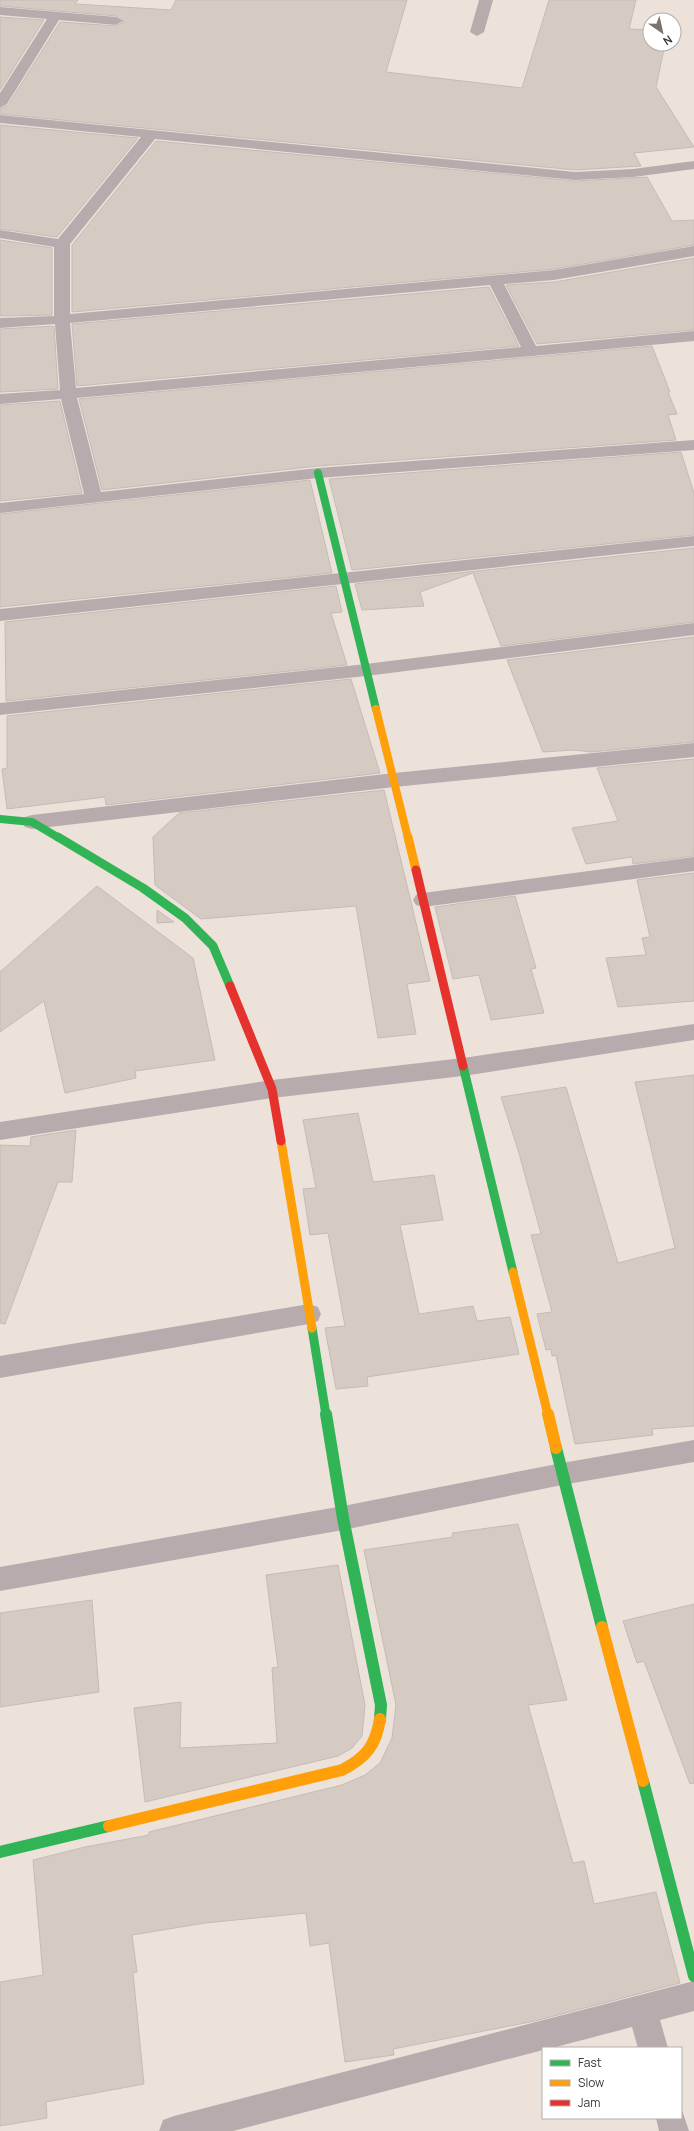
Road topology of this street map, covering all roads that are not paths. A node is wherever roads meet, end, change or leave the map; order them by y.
1 (486, 0) edge
2 (0, 10) edge
3 (55, 16) junction
4 (116, 21) dead end
5 (477, 32) dead end
6 (0, 104) edge
7 (0, 119) edge
8 (150, 135) junction
9 (694, 166) edge
10 (0, 234) edge
11 (62, 244) junction
12 (694, 251) edge
13 (495, 281) junction
14 (58, 320) junction
15 (0, 323) edge
16 (694, 336) edge
17 (531, 351) junction
18 (68, 394) junction
19 (0, 399) edge
20 (694, 445) edge
21 (318, 473) junction
22 (94, 499) junction
23 (0, 508) edge
24 (694, 541) edge
25 (343, 577) junction
26 (0, 615) edge
27 (694, 630) edge
28 (366, 670) junction
29 (0, 709) edge
30 (694, 750) edge
31 (394, 780) junction
32 (0, 820) edge
33 (32, 822) junction
34 (694, 864) edge
35 (422, 900) junction
36 (694, 1032) edge
37 (463, 1067) junction
38 (272, 1089) junction
39 (0, 1131) edge
40 (309, 1314) junction
41 (0, 1367) edge
42 (694, 1450) edge
43 (562, 1474) junction
44 (343, 1518) junction
45 (0, 1579) edge
46 (0, 1852) edge
47 (694, 1976) edge
48 (694, 1996) edge
49 (642, 2009) junction
50 (653, 2047) edge
51 (671, 2119) edge
52 (174, 2131) edge
53 (674, 2131) edge

1 - 5 street
2 - 3 street
3 - 4 street
3 - 6 street
7 - 8 street
8 - 9 street
8 - 11 street
10 - 11 street
11 - 14 street
12 - 13 street
13 - 14 street
13 - 17 street
14 - 15 street
14 - 18 street
16 - 17 street
17 - 18 street
18 - 19 street
18 - 22 street
20 - 21 street
21 - 22 street
21 - 25 street
22 - 23 street
24 - 25 street
25 - 26 street
25 - 28 street
27 - 28 street
28 - 29 street
28 - 31 street
30 - 31 street
31 - 33 street
31 - 35 street
32 - 33 street
33 - 38 street
34 - 35 street
35 - 37 street
36 - 37 street
37 - 38 street
37 - 43 street
38 - 39 street
38 - 40 street
40 - 41 street
40 - 44 street
42 - 43 street
43 - 44 street
43 - 47 street
44 - 45 street
44 - 46 street
48 - 49 street
49 - 50 street
49 - 52 street
51 - 53 street

